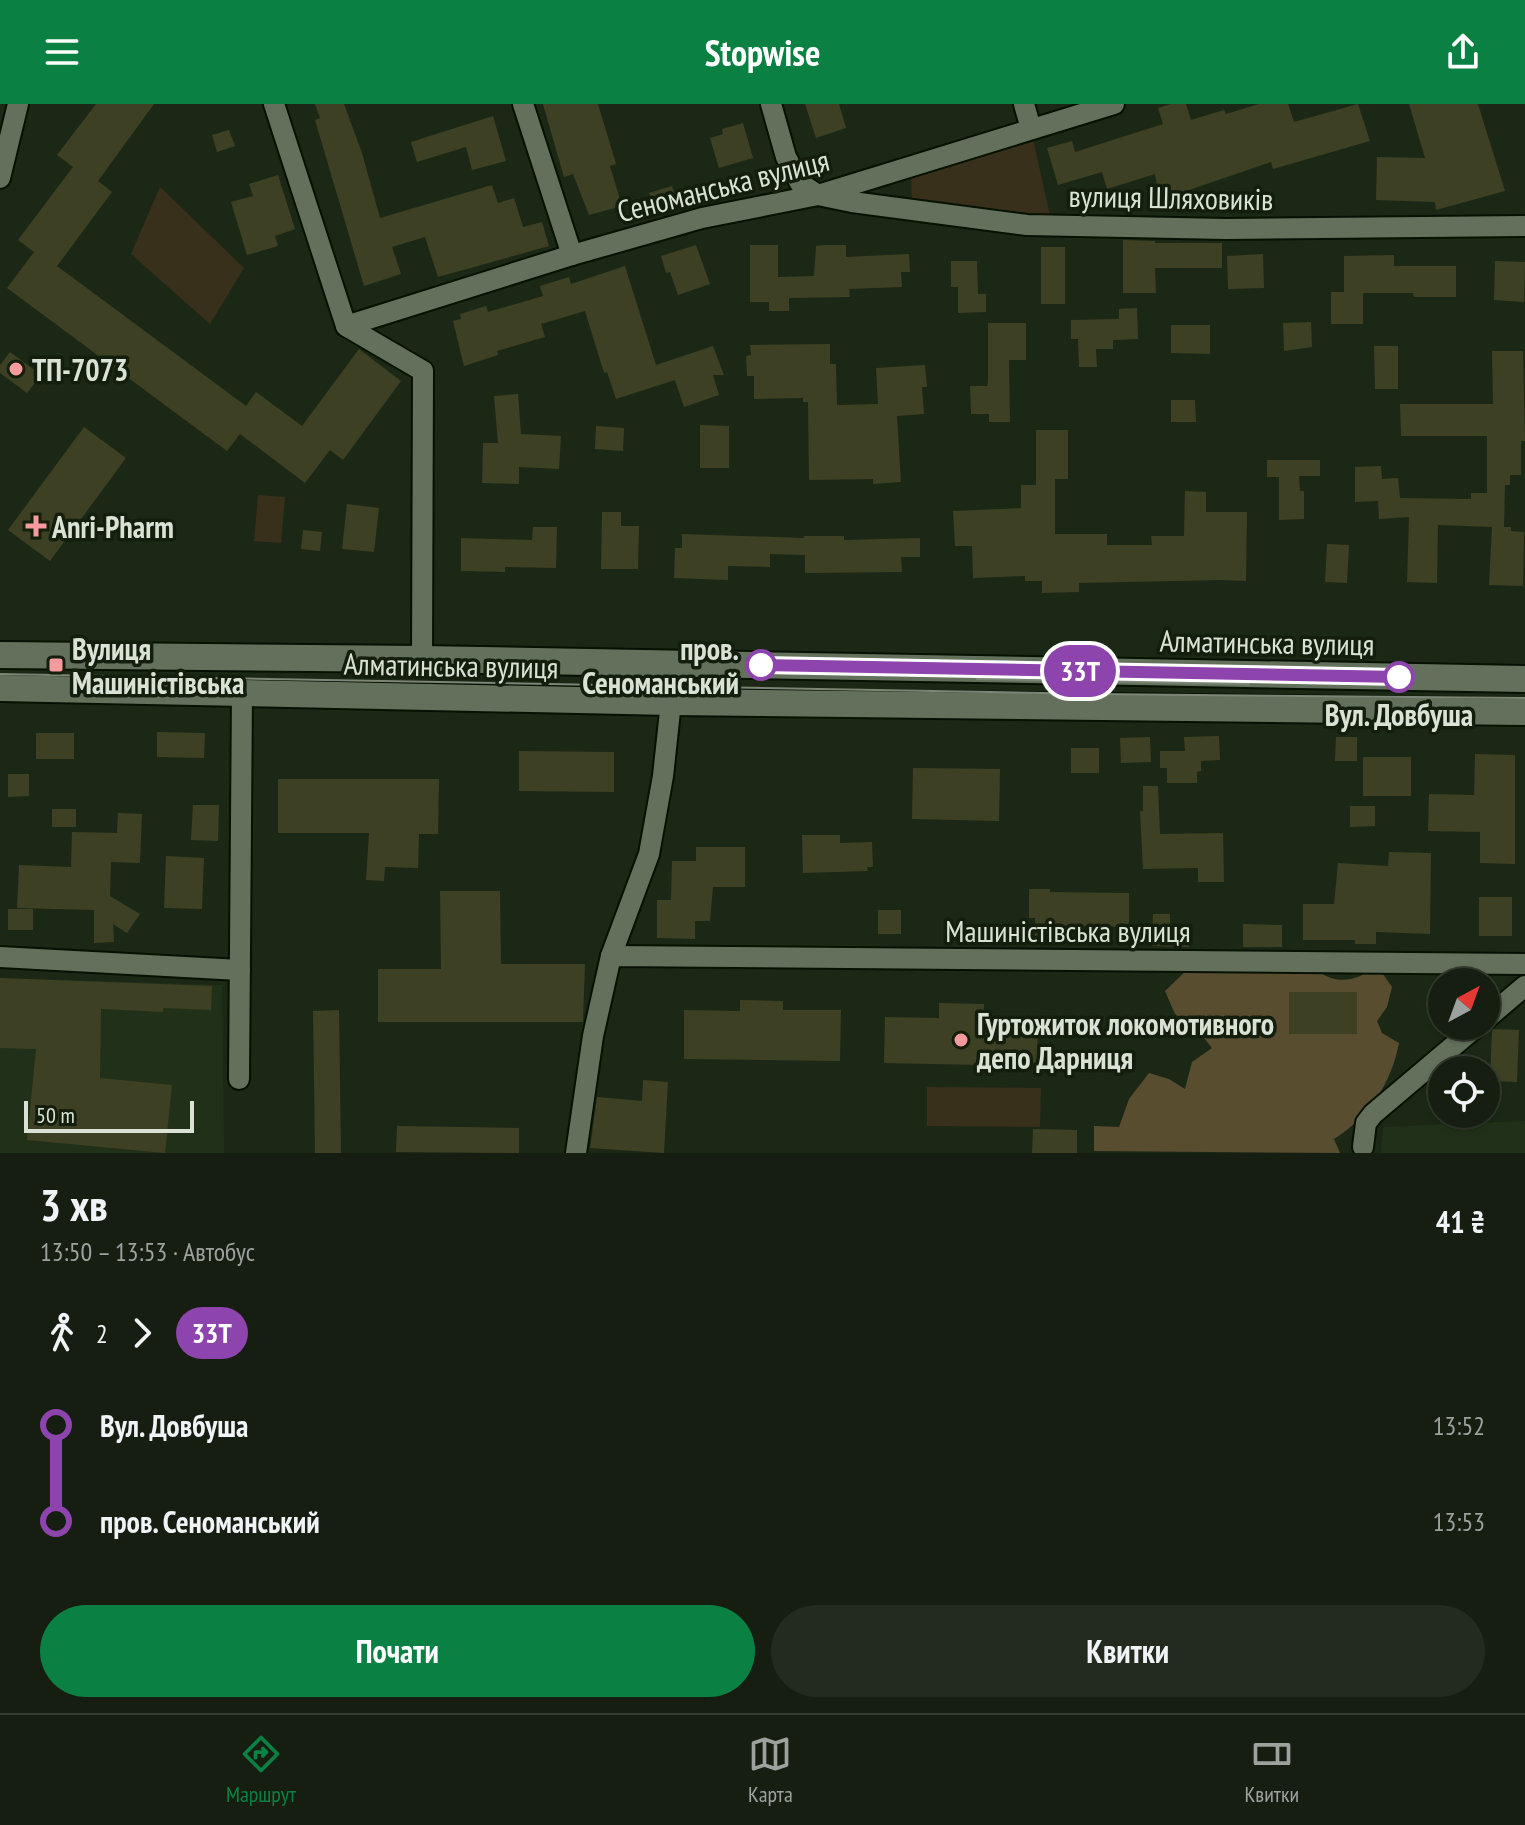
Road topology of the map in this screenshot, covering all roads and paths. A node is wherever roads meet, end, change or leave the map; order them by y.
1 (18, 104) edge
2 (274, 104) edge
3 (523, 104) edge
4 (771, 104) edge
5 (1024, 104) edge
6 (1114, 104) edge
7 (1031, 129) junction
8 (0, 178) edge
9 (818, 195) junction
10 (1525, 226) edge
11 (572, 255) junction
12 (346, 326) junction
13 (0, 655) edge
14 (422, 659) junction
15 (1525, 679) edge
16 (0, 688) edge
17 (242, 692) junction
18 (671, 702) junction
19 (1525, 712) edge
20 (611, 956) junction
21 (0, 957) edge
22 (1525, 964) edge
23 (240, 970) junction
24 (1525, 986) edge
25 (1500, 1007) edge
26 (1460, 1040) edge
27 (239, 1079) dead end
28 (1363, 1147) dead end
29 (576, 1153) edge

1 - 8 street
2 - 12 street
3 - 11 street
4 - 9 street
5 - 7 street
6 - 7 street, Сеноманська вулиця
7 - 9 street, Сеноманська вулиця
9 - 10 street, вулиця Шляховиків
9 - 11 street, Сеноманська вулиця
11 - 12 street, Сеноманська вулиця
12 - 14 street
13 - 14 street, Алматинська вулиця
14 - 15 street, Алматинська вулиця
16 - 17 street, Алматинська вулиця
17 - 18 street, Алматинська вулиця
17 - 23 street
18 - 19 street, Алматинська вулиця
18 - 20 street
20 - 22 street, Машиністівська вулиця
20 - 29 street
21 - 23 street
23 - 27 street
24 - 25 street
26 - 28 street

